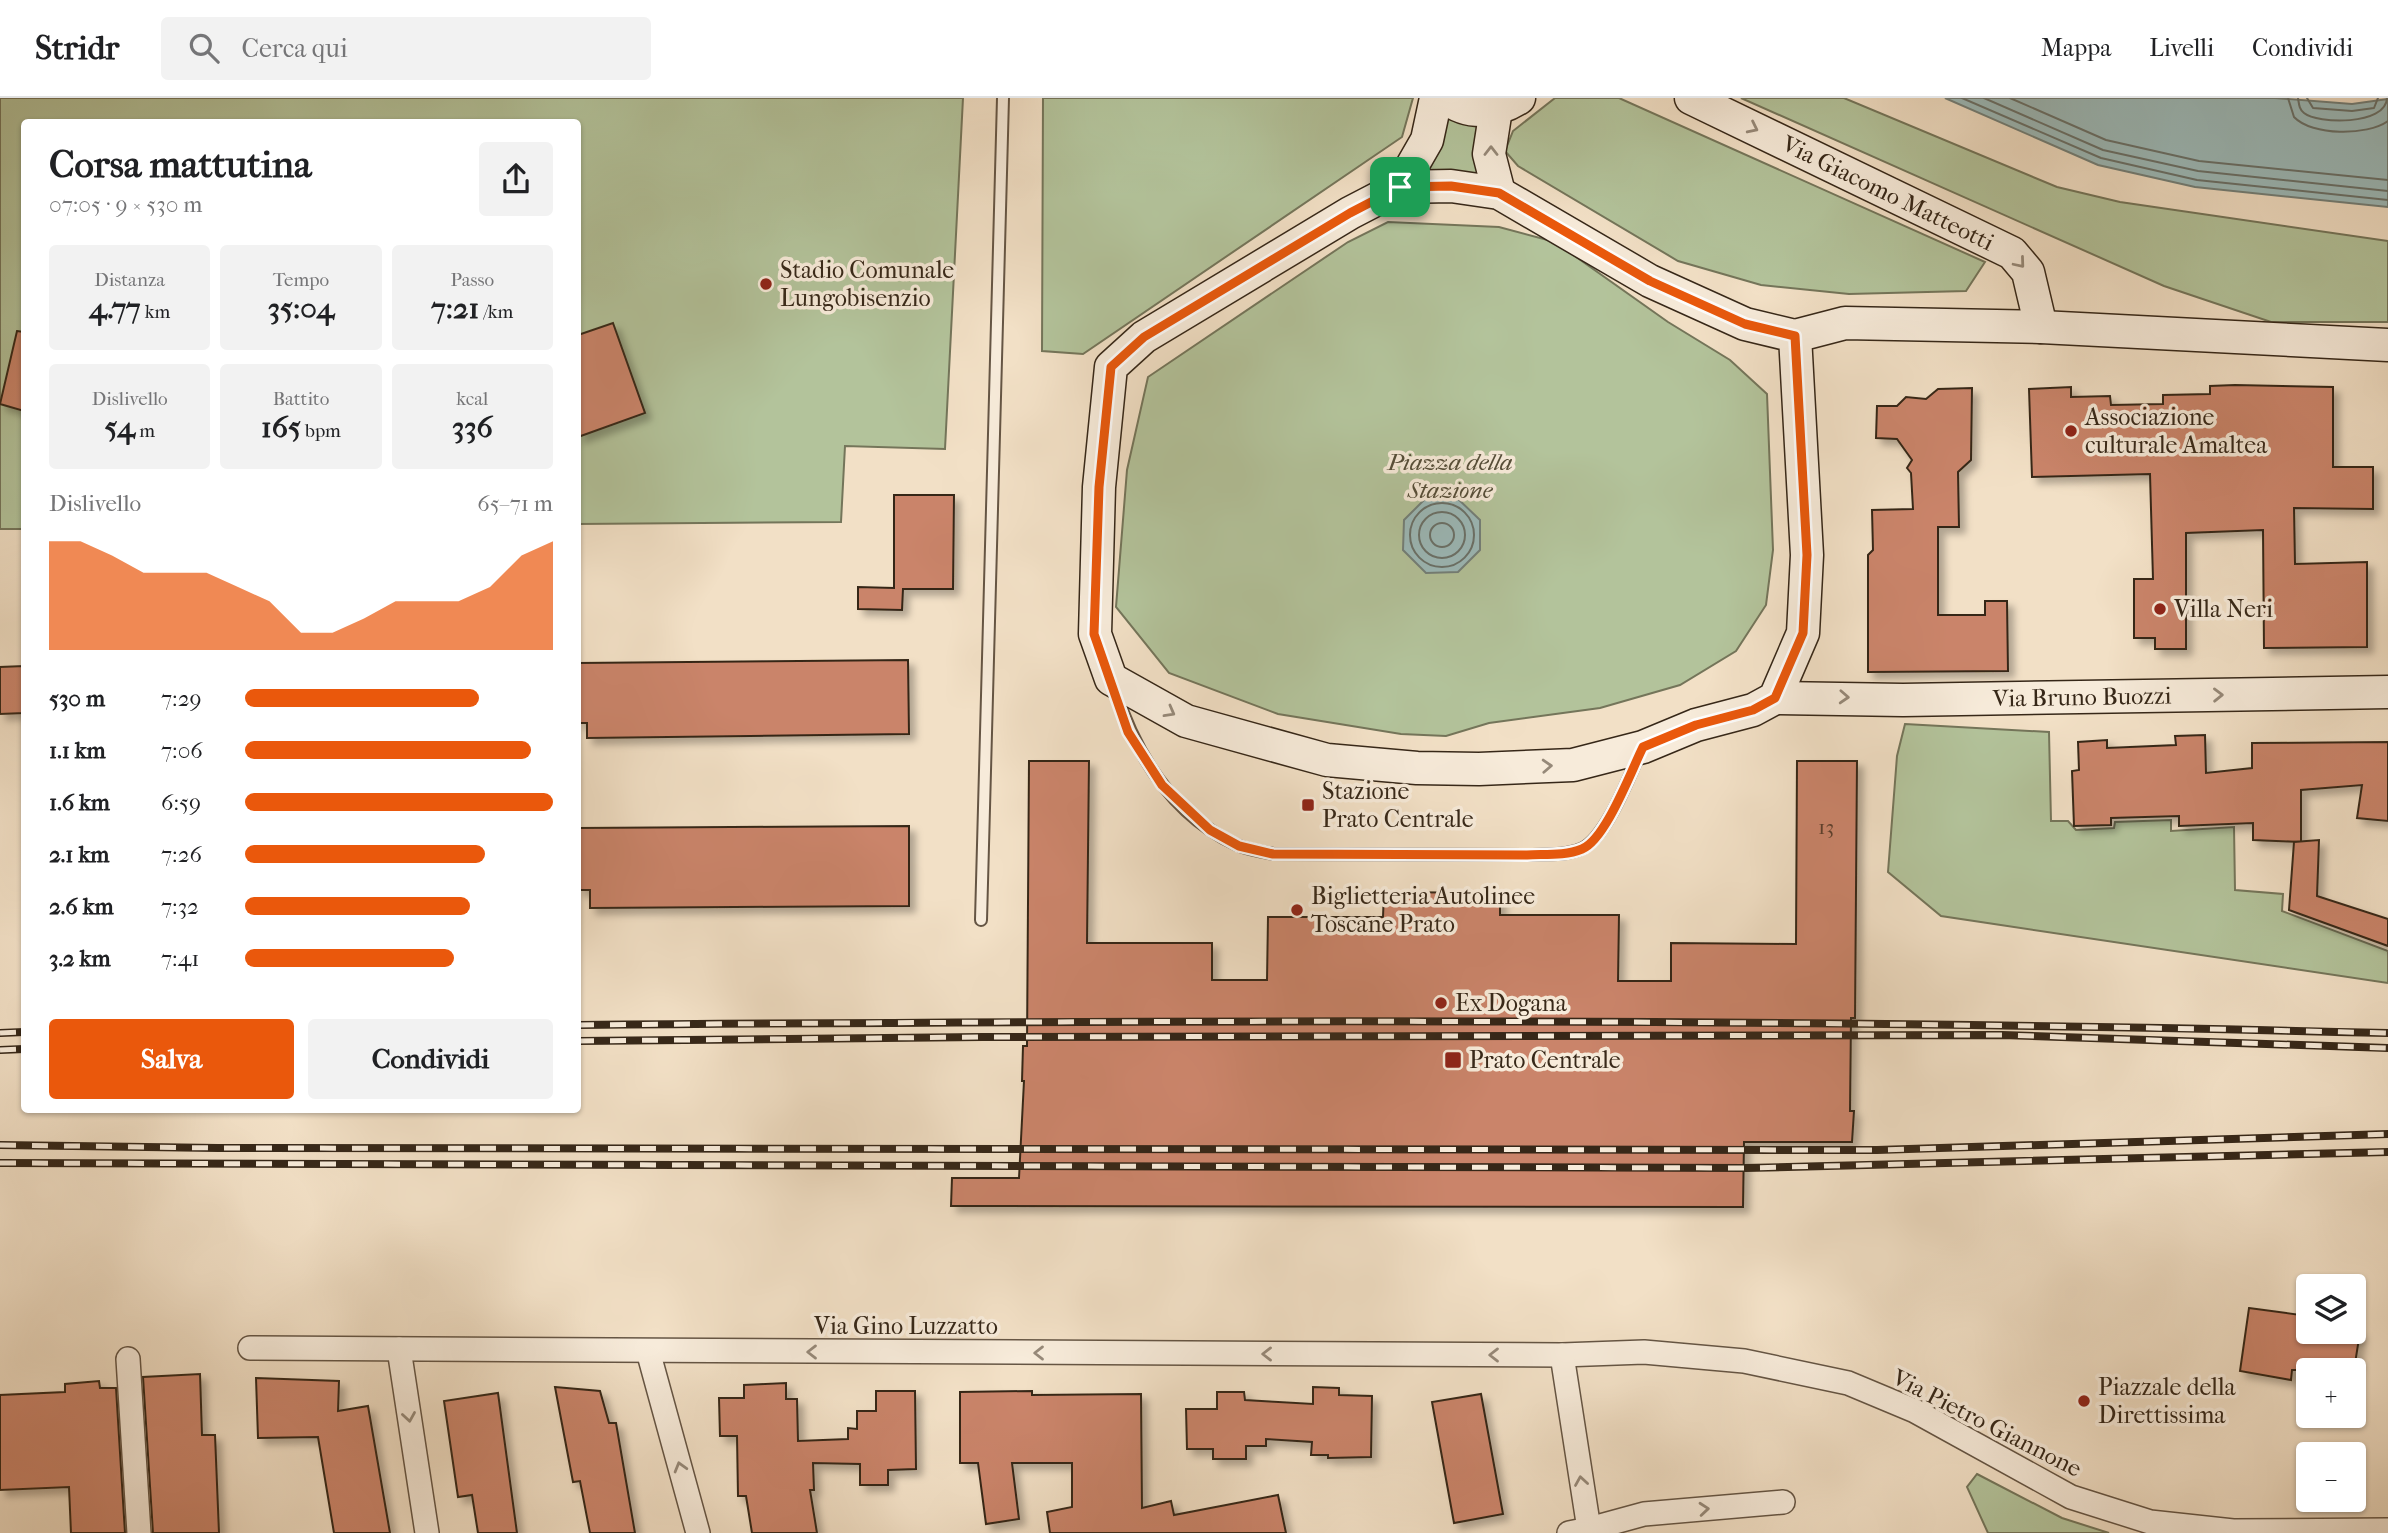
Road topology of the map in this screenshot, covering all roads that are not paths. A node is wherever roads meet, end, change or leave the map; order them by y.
1 (1003, 98) edge
2 (1436, 98) edge
3 (1446, 98) edge
4 (1691, 98) edge
5 (1507, 104) edge
6 (1400, 187) junction
7 (1499, 193) junction
8 (2041, 327) junction
9 (1795, 336) junction
10 (2388, 345) edge
11 (1111, 679) junction
12 (2388, 692) edge
13 (1775, 698) junction
14 (1643, 747) junction
15 (981, 920) dead end
16 (250, 1348) dead end
17 (399, 1349) junction
18 (648, 1352) junction
19 (1562, 1355) junction
20 (128, 1359) dead end
21 (1783, 1502) dead end
22 (2388, 1530) edge
23 (1579, 1531) edge
24 (139, 1533) edge
25 (427, 1533) edge
26 (698, 1533) edge

1 - 15 lane
2 - 6 street
3 - 5 street
4 -> 8 street, Via Giacomo Matteotti
7 -> 5 street
6 - 7 street
6 - 11 street
7 - 9 street
8 - 9 street
8 - 10 street
9 - 13 street
11 -> 14 street
11 - 14 lane
13 -> 12 street, Via Bruno Buozzi
13 - 14 street
16 - 17 street, Via Gino Luzzatto
17 - 18 street, Via Gino Luzzatto
17 -> 25 street
19 -> 18 street, Via Gino Luzzatto
26 -> 18 street
19 - 22 street, Via Pietro Giannone
23 -> 19 street
20 - 24 street
23 -> 21 street

